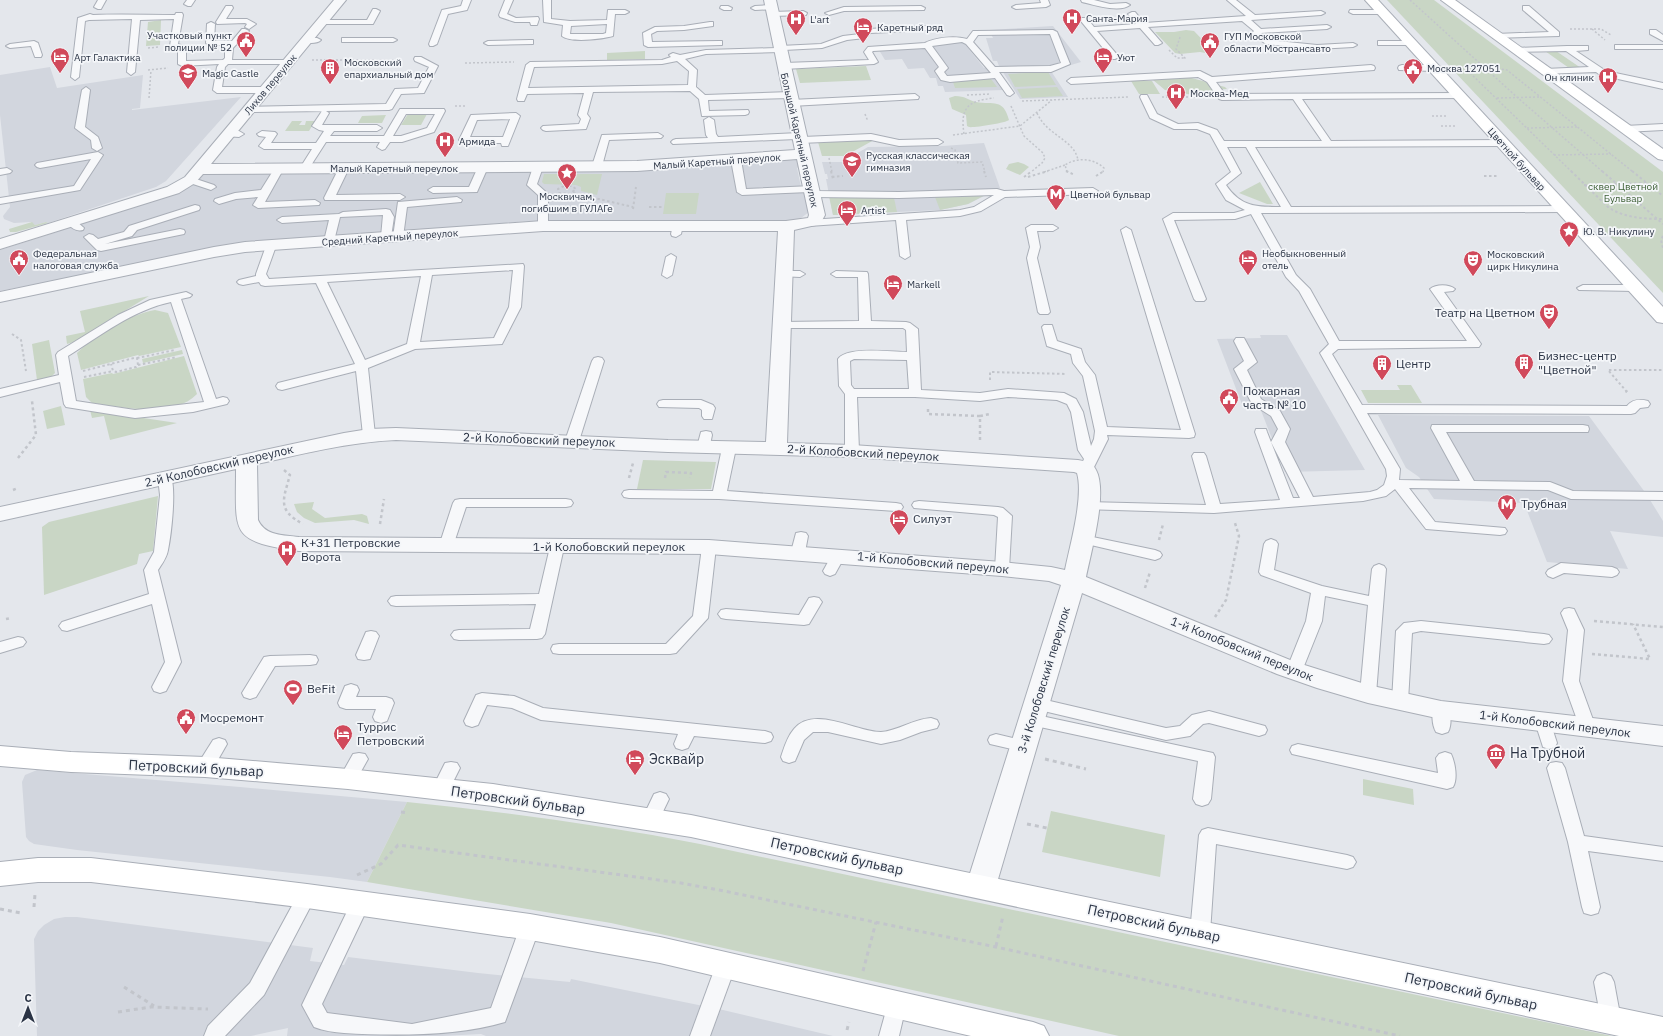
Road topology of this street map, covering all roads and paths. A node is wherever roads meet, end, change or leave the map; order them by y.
1 (102, 0) edge
2 (340, 0) edge
3 (467, 0) edge
4 (510, 0) edge
5 (547, 0) edge
6 (1044, 0) edge
7 (1085, 0) edge
8 (1231, 0) edge
9 (1371, 0) edge
10 (1410, 0) edge
11 (1447, 0) edge
12 (232, 4) edge
13 (1126, 5) dead end
14 (98, 7) dead end
15 (771, 7) edge
16 (1016, 7) dead end
17 (755, 8) dead end
18 (921, 8) dead end
19 (1526, 8) dead end
20 (376, 11) dead end
21 (625, 12) dead end
22 (1353, 12) dead end
23 (1382, 12) junction
24 (802, 13) dead end
25 (829, 13) dead end
26 (1321, 13) dead end
27 (1132, 14) dead end
28 (1252, 17) junction
29 (136, 18) junction
30 (1243, 18) junction
31 (1084, 20) dead end
32 (321, 22) junction
33 (567, 22) junction
34 (611, 22) junction
35 (211, 24) dead end
36 (710, 24) dead end
37 (1143, 27) junction
38 (1327, 27) dead end
39 (927, 28) dead end
40 (1092, 29) junction
41 (1550, 29) junction
42 (1601, 29) dead end
43 (1259, 31) junction
44 (392, 32) dead end
45 (1653, 32) dead end
46 (1182, 34) dead end
47 (1496, 36) junction
48 (1663, 39) edge
49 (393, 40) dead end
50 (969, 42) junction
51 (234, 43) junction
52 (488, 43) dead end
53 (724, 43) dead end
54 (1158, 43) dead end
55 (1381, 43) dead end
56 (1411, 43) junction
57 (433, 44) dead end
58 (927, 45) junction
59 (1352, 45) dead end
60 (10, 46) dead end
61 (174, 46) junction
62 (648, 46) junction
63 (1618, 47) dead end
64 (1663, 47) edge
65 (1567, 48) junction
66 (1585, 48) dead end
67 (780, 49) junction
68 (133, 50) junction
69 (1516, 50) junction
70 (529, 54) junction
71 (38, 55) dead end
72 (1115, 57) dead end
73 (680, 58) junction
74 (1180, 58) dead end
75 (418, 59) joint
76 (305, 60) dead end
77 (225, 62) junction
78 (288, 62) junction
79 (465, 63) dead end
80 (182, 64) junction
81 (784, 66) junction
82 (1482, 66) junction
83 (1371, 68) dead end
84 (1402, 68) dead end
85 (1434, 68) junction
86 (1598, 69) junction
87 (151, 70) junction
88 (131, 72) joint
89 (1545, 72) junction
90 (995, 73) junction
91 (75, 77) dead end
92 (1210, 80) junction
93 (1071, 81) dead end
94 (1663, 86) edge
95 (692, 88) junction
96 (86, 90) dead end
97 (264, 90) junction
98 (589, 90) junction
99 (1010, 93) joint
100 (993, 94) dead end
101 (964, 95) dead end
102 (1461, 96) junction
103 (915, 97) dead end
104 (1144, 97) junction
105 (1222, 97) junction
106 (1296, 97) junction
107 (1541, 97) junction
108 (149, 98) dead end
109 (703, 98) junction
110 (994, 98) dead end
111 (1496, 98) junction
112 (1518, 98) junction
113 (791, 99) junction
114 (1052, 100) junction
115 (1010, 102) dead end
116 (249, 109) junction
117 (745, 112) dead end
118 (326, 113) dead end
119 (1038, 113) junction
120 (1432, 116) dead end
121 (1446, 116) dead end
122 (709, 120) dead end
123 (1020, 126) junction
124 (1441, 126) dead end
125 (1455, 126) dead end
126 (1552, 127) junction
127 (1577, 127) junction
128 (1663, 127) edge
129 (331, 128) junction
130 (377, 128) dead end
131 (546, 128) dead end
132 (1527, 128) junction
133 (1625, 129) junction
134 (262, 134) dead end
135 (964, 134) junction
136 (658, 136) dead end
137 (715, 139) junction
138 (505, 142) joint
139 (676, 142) dead end
140 (321, 143) junction
141 (384, 143) junction
142 (800, 143) junction
143 (1328, 143) junction
144 (1502, 143) junction
145 (942, 144) junction
146 (1221, 144) junction
147 (1249, 144) junction
148 (97, 148) dead end
149 (1583, 154) junction
150 (1611, 154) junction
151 (1554, 155) junction
152 (1663, 156) edge
153 (829, 158) dead end
154 (736, 160) junction
155 (1078, 160) junction
156 (830, 162) dead end
157 (40, 165) dead end
158 (492, 165) junction
159 (1065, 165) junction
160 (597, 166) junction
161 (538, 167) junction
162 (1037, 167) dead end
163 (279, 168) junction
164 (304, 168) junction
165 (344, 168) junction
166 (195, 174) junction
167 (843, 176) dead end
168 (1076, 176) dead end
169 (1484, 176) dead end
170 (1498, 176) dead end
171 (828, 177) dead end
172 (1090, 177) dead end
173 (1023, 178) dead end
174 (1647, 183) junction
175 (1616, 184) junction
176 (1584, 185) junction
177 (212, 187) dead end
178 (636, 187) dead end
179 (433, 190) dead end
180 (812, 192) junction
181 (1092, 192) dead end
182 (265, 193) junction
183 (573, 193) junction
184 (976, 193) junction
185 (1003, 194) junction
186 (1663, 196) edge
187 (224, 198) dead end
188 (400, 198) dead end
189 (457, 200) dead end
190 (0, 201) edge
191 (315, 203) dead end
192 (633, 207) junction
193 (195, 208) dead end
194 (1564, 209) junction
195 (1254, 210) junction
196 (1288, 210) junction
197 (632, 213) dead end
198 (343, 215) dead end
199 (901, 217) junction
200 (1658, 219) junction
201 (1663, 219) edge
202 (282, 220) dead end
203 (809, 223) junction
204 (1663, 224) edge
205 (543, 226) junction
206 (786, 226) junction
207 (1053, 228) dead end
208 (1126, 230) dead end
209 (180, 232) dead end
210 (1663, 236) edge
211 (392, 237) junction
212 (329, 241) junction
213 (0, 244) edge
214 (271, 246) junction
215 (1663, 248) edge
216 (905, 256) dead end
217 (671, 257) dead end
218 (427, 272) junction
219 (836, 274) dead end
220 (667, 275) dead end
221 (263, 278) junction
222 (320, 279) junction
223 (243, 282) dead end
224 (1583, 288) dead end
225 (1635, 288) junction
226 (1449, 289) dead end
227 (0, 297) edge
228 (1200, 299) dead end
229 (1044, 312) dead end
230 (1663, 318) edge
231 (865, 324) junction
232 (781, 325) junction
233 (1048, 327) dead end
234 (1240, 341) dead end
235 (413, 346) junction
236 (1335, 346) junction
237 (193, 349) junction
238 (913, 356) junction
239 (137, 358) junction
240 (598, 361) dead end
241 (111, 364) junction
242 (138, 365) junction
243 (362, 366) junction
244 (1663, 370) edge
245 (113, 371) junction
246 (1089, 375) junction
247 (1614, 377) dead end
248 (66, 378) junction
249 (282, 386) dead end
250 (0, 393) edge
251 (851, 393) junction
252 (915, 393) junction
253 (929, 394) junction
254 (991, 395) junction
255 (663, 404) dead end
256 (1644, 404) dead end
257 (1358, 409) junction
258 (708, 416) dead end
259 (1583, 429) dead end
260 (1101, 431) junction
261 (1261, 432) dead end
262 (369, 435) junction
263 (572, 441) junction
264 (729, 448) junction
265 (980, 448) dead end
266 (776, 449) junction
267 (852, 451) junction
268 (634, 456) dead end
269 (1199, 456) dead end
270 (247, 460) junction
271 (278, 465) dead end
272 (1088, 465) junction
273 (165, 478) junction
274 (629, 479) dead end
275 (1396, 484) junction
276 (1469, 484) junction
277 (18, 488) dead end
278 (13, 490) dead end
279 (629, 494) dead end
280 (718, 495) junction
281 (1663, 496) edge
282 (384, 499) dead end
283 (1308, 501) junction
284 (566, 502) dead end
285 (1288, 503) junction
286 (919, 505) dead end
287 (1087, 506) junction
288 (896, 507) dead end
289 (1230, 508) junction
290 (1214, 509) junction
291 (0, 514) edge
292 (380, 524) junction
293 (388, 524) dead end
294 (309, 525) dead end
295 (372, 525) dead end
296 (1500, 531) dead end
297 (1083, 539) junction
298 (1271, 544) dead end
299 (446, 546) junction
300 (557, 547) junction
301 (709, 547) junction
302 (1155, 555) dead end
303 (1002, 569) junction
304 (1379, 569) dead end
305 (1612, 572) dead end
306 (1553, 573) dead end
307 (1074, 581) junction
308 (1319, 590) junction
309 (157, 597) junction
310 (545, 599) junction
311 (396, 601) dead end
312 (814, 602) dead end
313 (1376, 602) junction
314 (726, 614) dead end
315 (1570, 616) joint
316 (11, 618) dead end
317 (1214, 618) dead end
318 (6, 619) dead end
319 (1634, 624) junction
320 (67, 626) dead end
321 (1663, 627) edge
322 (459, 635) dead end
323 (371, 636) dead end
324 (1544, 639) dead end
325 (18, 642) dead end
326 (0, 648) edge
327 (559, 649) dead end
328 (1574, 652) junction
329 (364, 655) dead end
330 (310, 660) dead end
331 (1294, 671) junction
332 (160, 687) dead end
333 (351, 690) dead end
334 (250, 693) dead end
335 (1368, 694) junction
336 (1400, 701) junction
337 (1034, 712) junction
338 (381, 717) dead end
339 (472, 721) dead end
340 (931, 724) dead end
341 (1588, 728) junction
342 (689, 729) junction
343 (1259, 730) dead end
344 (1663, 736) edge
345 (765, 737) dead end
346 (996, 740) dead end
347 (219, 744) dead end
348 (682, 744) dead end
349 (1298, 750) dead end
350 (1034, 753) junction
351 (0, 756) edge
352 (789, 757) dead end
353 (1445, 758) dead end
354 (205, 767) junction
355 (1556, 768) dead end
356 (1086, 769) dead end
357 (1202, 799) dead end
358 (401, 812) dead end
359 (408, 813) dead end
360 (1026, 824) dead end
361 (1047, 828) dead end
362 (1577, 842) junction
363 (1663, 854) edge
364 (1347, 862) dead end
365 (0, 874) edge
366 (981, 886) junction
367 (359, 889) junction
368 (28, 891) dead end
369 (307, 896) junction
370 (34, 907) dead end
371 (1591, 907) dead end
372 (0, 909) edge
373 (21, 912) dead end
374 (1003, 912) dead end
375 (876, 922) junction
376 (530, 927) junction
377 (1200, 933) junction
378 (996, 947) junction
379 (726, 965) junction
380 (860, 979) dead end
381 (1604, 982) dead end
382 (124, 986) dead end
383 (154, 1006) junction
384 (896, 1006) junction
385 (118, 1012) dead end
386 (235, 1012) junction
387 (1611, 1020) junction
388 (849, 1022) dead end
389 (847, 1030) dead end
390 (1663, 1032) edge
391 (1380, 1034) edge
392 (214, 1036) edge
393 (700, 1036) edge
394 (889, 1036) edge
395 (1033, 1036) edge
396 (1400, 1036) edge

1 - 14 lane
2 - 32 street, Лихов переулок
3 - 57 lane
4 - 70 lane
5 - 33 lane
6 - 16 lane
7 - 13 lane
8 - 28 lane
9 - 23 main road, Цветной бульвар
10 - 82 path
11 - 47 main road
12 - 51 lane
15 - 17 lane
15 - 24 lane
15 - 67 street, Большой Каретный переулок
18 - 25 lane
19 - 41 lane
20 - 32 lane
21 - 34 lane
22 - 23 lane
23 - 56 main road, Цветной бульвар
26 - 28 lane
27 - 37 lane
28 - 30 lane
29 - 61 lane
29 - 68 lane
29 - 91 lane
30 - 37 lane
30 - 43 lane
31 - 40 lane
32 - 78 street, Лихов переулок
33 - 34 lane
33 - 34 lane
35 - 51 lane
36 - 62 lane
37 - 40 lane
37 - 54 lane
38 - 43 lane
39 - 67 lane
40 - 72 lane
41 - 42 path
41 - 47 lane
43 - 59 lane
44 - 49 lane
45 - 48 lane
46 - 74 path
47 - 69 main road
50 - 58 lane
50 - 90 lane
50 - 90 lane
51 - 77 lane
52 - 70 lane
53 - 62 lane
55 - 56 lane
56 - 85 main road, Цветной бульвар
58 - 81 lane
58 - 90 lane
60 - 71 lane
61 - 68 path
61 - 80 lane
62 - 73 lane
63 - 64 lane
65 - 66 lane
65 - 69 lane
65 - 86 lane
67 - 73 lane
67 - 81 street, Большой Каретный переулок
68 - 88 lane
69 - 89 main road
70 - 73 lane
70 - 79 path
70 - 98 lane
73 - 95 lane
75 - 76 path
75 - 116 lane
77 - 78 lane
77 - 80 lane
77 - 97 lane
78 - 97 street, Лихов переулок
80 - 87 path
81 - 113 street, Большой Каретный переулок
82 - 107 path
82 - 111 path
82 - 112 path
83 - 92 lane
84 - 85 lane
85 - 102 main road, Цветной бульвар
86 - 89 lane
86 - 94 lane
87 - 88 path
87 - 108 path
89 - 133 main road
90 - 99 lane
92 - 93 lane
92 - 105 lane
95 - 98 lane
95 - 109 lane
96 - 148 lane
97 - 116 street, Лихов переулок
98 - 131 lane
99 - 114 path
100 - 101 path
102 - 106 lane
102 - 144 main road, Цветной бульвар
103 - 113 lane
104 - 105 path
104 - 114 path
104 - 146 lane
105 - 106 lane
106 - 143 lane
107 - 112 path
107 - 127 path
109 - 113 lane
109 - 117 lane
110 - 135 path
111 - 112 path
111 - 132 path
112 - 126 path
113 - 142 street, Большой Каретный переулок
114 - 119 path
115 - 123 path
116 - 166 street, Лихов переулок
118 - 129 lane
119 - 123 path
119 - 155 path
120 - 121 path
122 - 137 lane
123 - 135 path
123 - 162 path
124 - 125 path
126 - 127 path
126 - 132 path
126 - 149 path
127 - 150 path
128 - 133 lane
129 - 130 lane
129 - 140 lane
132 - 151 path
133 - 152 main road
134 - 140 lane
135 - 145 path
136 - 160 lane
137 - 139 lane
137 - 142 lane
138 - 138 lane
140 - 141 lane
140 - 164 lane
141 - 141 lane
142 - 145 lane
142 - 154 street, Малый Каретный переулок
142 - 180 street, Большой Каретный переулок
143 - 144 lane
143 - 147 lane
144 - 194 main road, Цветной бульвар
145 - 184 path
146 - 147 lane
146 - 195 lane
147 - 196 lane
149 - 150 path
149 - 151 path
149 - 175 path
150 - 174 path
151 - 176 path
153 - 156 path
154 - 160 street, Малый Каретный переулок
154 - 180 lane
155 - 159 path
155 - 172 path
157 - 190 lane
158 - 161 street, Малый Каретный переулок
158 - 165 street, Малый Каретный переулок
158 - 179 lane
159 - 168 path
159 - 173 path
160 - 161 street, Малый Каретный переулок
161 - 205 lane
163 - 164 street, Малый Каретный переулок
163 - 166 street, Малый Каретный переулок
163 - 182 lane
164 - 165 street, Малый Каретный переулок
165 - 188 lane
166 - 177 lane
166 - 213 street, Малый Каретный переулок
167 - 171 path
169 - 170 path
174 - 175 path
174 - 186 path
175 - 176 path
175 - 200 path
176 - 200 path
178 - 192 path
180 - 184 lane
180 - 203 street, Большой Каретный переулок
181 - 185 lane
182 - 187 lane
182 - 191 lane
183 - 183 path
183 - 192 path
184 - 185 lane
185 - 199 lane
189 - 211 lane
192 - 197 path
193 - 209 lane
194 - 196 lane
194 - 225 main road, Цветной бульвар
195 - 196 lane
195 - 228 lane
195 - 236 lane
198 - 211 lane
199 - 203 lane
199 - 216 lane
200 - 201 path
200 - 204 path
202 - 212 lane
203 - 206 street, Большой Каретный переулок
205 - 206 street, Средний Каретный переулок
205 - 211 street, Средний Каретный переулок
206 - 232 street
207 - 229 lane
208 - 260 lane
210 - 215 path
211 - 212 street, Средний Каретный переулок
212 - 214 street, Средний Каретный переулок
214 - 221 lane
214 - 227 street, Средний Каретный переулок
217 - 220 lane
218 - 222 lane
218 - 235 lane
218 - 235 lane
219 - 231 lane
221 - 222 lane
221 - 223 lane
222 - 243 lane
224 - 225 lane
225 - 230 main road, Цветной бульвар
226 - 236 lane
231 - 232 lane
231 - 238 lane
232 - 266 street
233 - 246 lane
234 - 283 lane
235 - 243 lane
236 - 257 lane
237 - 239 path
237 - 242 path
237 - 248 lane
237 - 248 lane
238 - 251 lane
238 - 252 lane
239 - 241 path
239 - 242 path
240 - 263 lane
241 - 245 path
241 - 248 path
242 - 245 path
243 - 249 lane
243 - 262 lane
244 - 247 path
245 - 248 path
246 - 254 path
246 - 260 lane
248 - 250 lane
251 - 252 lane
251 - 267 lane
252 - 253 lane
253 - 254 lane
253 - 265 path
254 - 272 lane
255 - 258 lane
256 - 257 lane
257 - 275 lane
259 - 276 lane
260 - 272 lane
261 - 285 lane
262 - 263 street, 2-й Колобовский переулок
262 - 270 street, 2-й Колобовский переулок
263 - 264 street, 2-й Колобовский переулок
264 - 266 street, 2-й Колобовский переулок
264 - 280 lane
266 - 267 street, 2-й Колобовский переулок
267 - 272 street, 2-й Колобовский переулок
268 - 274 path
269 - 290 lane
270 - 273 street, 2-й Колобовский переулок
270 - 299 street, 1-й Колобовский переулок
271 - 294 path
272 - 287 street, 3-й Колобовский переулок
273 - 291 street, 2-й Колобовский переулок
273 - 309 lane
275 - 276 lane
275 - 283 lane
275 - 296 lane
276 - 281 lane
277 - 278 path
279 - 280 lane
280 - 288 lane
282 - 292 path
283 - 285 lane
284 - 299 lane
285 - 289 lane
286 - 303 lane
287 - 290 lane
287 - 297 street, 3-й Колобовский переулок
289 - 290 lane
289 - 317 path
292 - 293 path
292 - 295 path
297 - 302 lane
297 - 307 street, 3-й Колобовский переулок
298 - 308 lane
299 - 300 street, 1-й Колобовский переулок
300 - 301 street, 1-й Колобовский переулок
300 - 310 lane
301 - 303 street, 1-й Колобовский переулок
301 - 327 lane
303 - 307 street, 1-й Колобовский переулок
304 - 313 lane
305 - 306 lane
307 - 331 street, 1-й Колобовский переулок
307 - 337 street, 3-й Колобовский переулок
308 - 313 lane
308 - 331 lane
309 - 320 lane
309 - 332 lane
310 - 311 lane
310 - 322 lane
312 - 314 lane
313 - 335 lane
315 - 319 path
315 - 328 lane
316 - 318 path
319 - 321 path
319 - 328 path
323 - 329 lane
324 - 336 lane
325 - 326 lane
328 - 341 lane
330 - 334 lane
331 - 335 street, 1-й Колобовский переулок
333 - 338 lane
335 - 336 street, 1-й Колобовский переулок
336 - 341 street, 1-й Колобовский переулок
337 - 343 lane
337 - 350 street, 3-й Колобовский переулок
337 - 357 lane
339 - 342 lane
340 - 352 lane
341 - 344 street, 1-й Колобовский переулок
342 - 345 lane
342 - 348 lane
346 - 350 lane
347 - 354 lane
349 - 353 lane
350 - 356 path
350 - 366 street, 3-й Колобовский переулок
351 - 354 main road, Петровский бульвар
354 - 366 main road, Петровский бульвар
355 - 362 lane
358 - 359 path
360 - 361 path
362 - 363 lane
362 - 371 lane
364 - 377 lane
365 - 369 main road
366 - 377 main road, Петровский бульвар
367 - 369 main road
367 - 375 path
367 - 376 main road
367 - 376 lane
368 - 370 path
369 - 386 lane
372 - 373 path
374 - 378 path
375 - 378 path
375 - 380 path
376 - 379 main road
377 - 387 main road, Петровский бульвар
378 - 391 path
379 - 384 main road
379 - 393 lane
381 - 387 lane
382 - 383 path
383 - 385 path
383 - 386 path
384 - 394 lane
384 - 395 main road
386 - 392 lane
387 - 390 main road, Петровский бульвар
388 - 389 path
391 - 396 path

